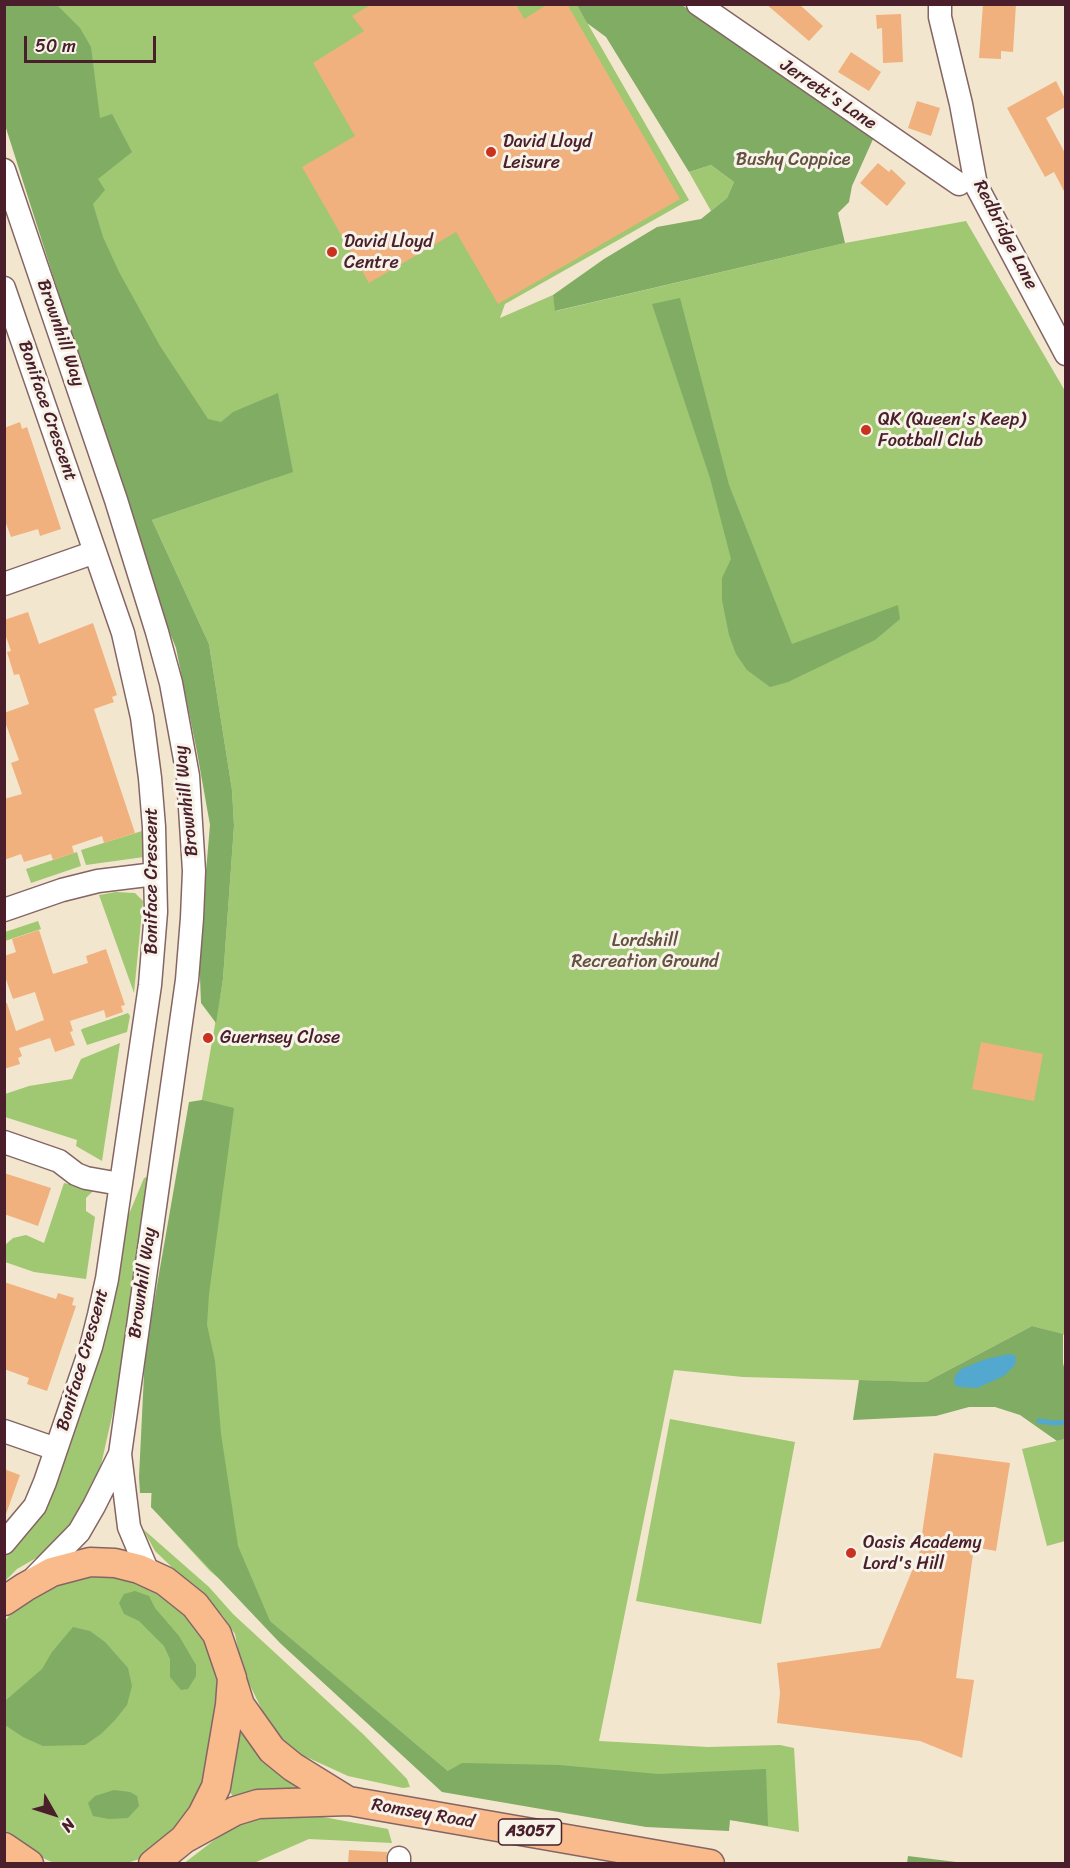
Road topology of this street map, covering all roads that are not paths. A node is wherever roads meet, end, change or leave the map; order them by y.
1 (698, 4) edge
2 (939, 4) edge
3 (4, 170) edge
4 (959, 184) dead end
5 (4, 288) edge
6 (1065, 354) edge
7 (95, 552) junction
8 (4, 584) edge
9 (155, 874) junction
10 (4, 910) edge
11 (4, 1142) edge
12 (120, 1184) junction
13 (4, 1431) edge
14 (56, 1449) junction
15 (120, 1454) junction
16 (4, 1543) edge
17 (148, 1572) junction
18 (15, 1594) edge
19 (232, 1678) junction
20 (349, 1802) junction
21 (184, 1839) junction
22 (153, 1863) edge
23 (710, 1863) edge

1 - 4 street, Jerrett's Lane
2 - 6 street, Redbridge Lane
3 - 15 street, Brownhill Way
5 - 7 street, Boniface Crescent
7 - 8 street
7 - 9 street, Boniface Crescent
9 - 10 street
9 - 12 street, Boniface Crescent
11 - 12 street
12 - 14 street, Boniface Crescent
13 - 14 street
14 - 16 street, Boniface Crescent
15 - 17 street, Brownhill Way
15 - 18 street, Brownhill Way
17 - 18 main road, Romsey Road
17 - 19 main road, Romsey Road
19 - 20 main road, Romsey Road / A3057
19 - 21 main road
20 - 21 main road, Romsey Road / A3057
20 - 23 main road, Romsey Road / A3057
21 - 22 main road

